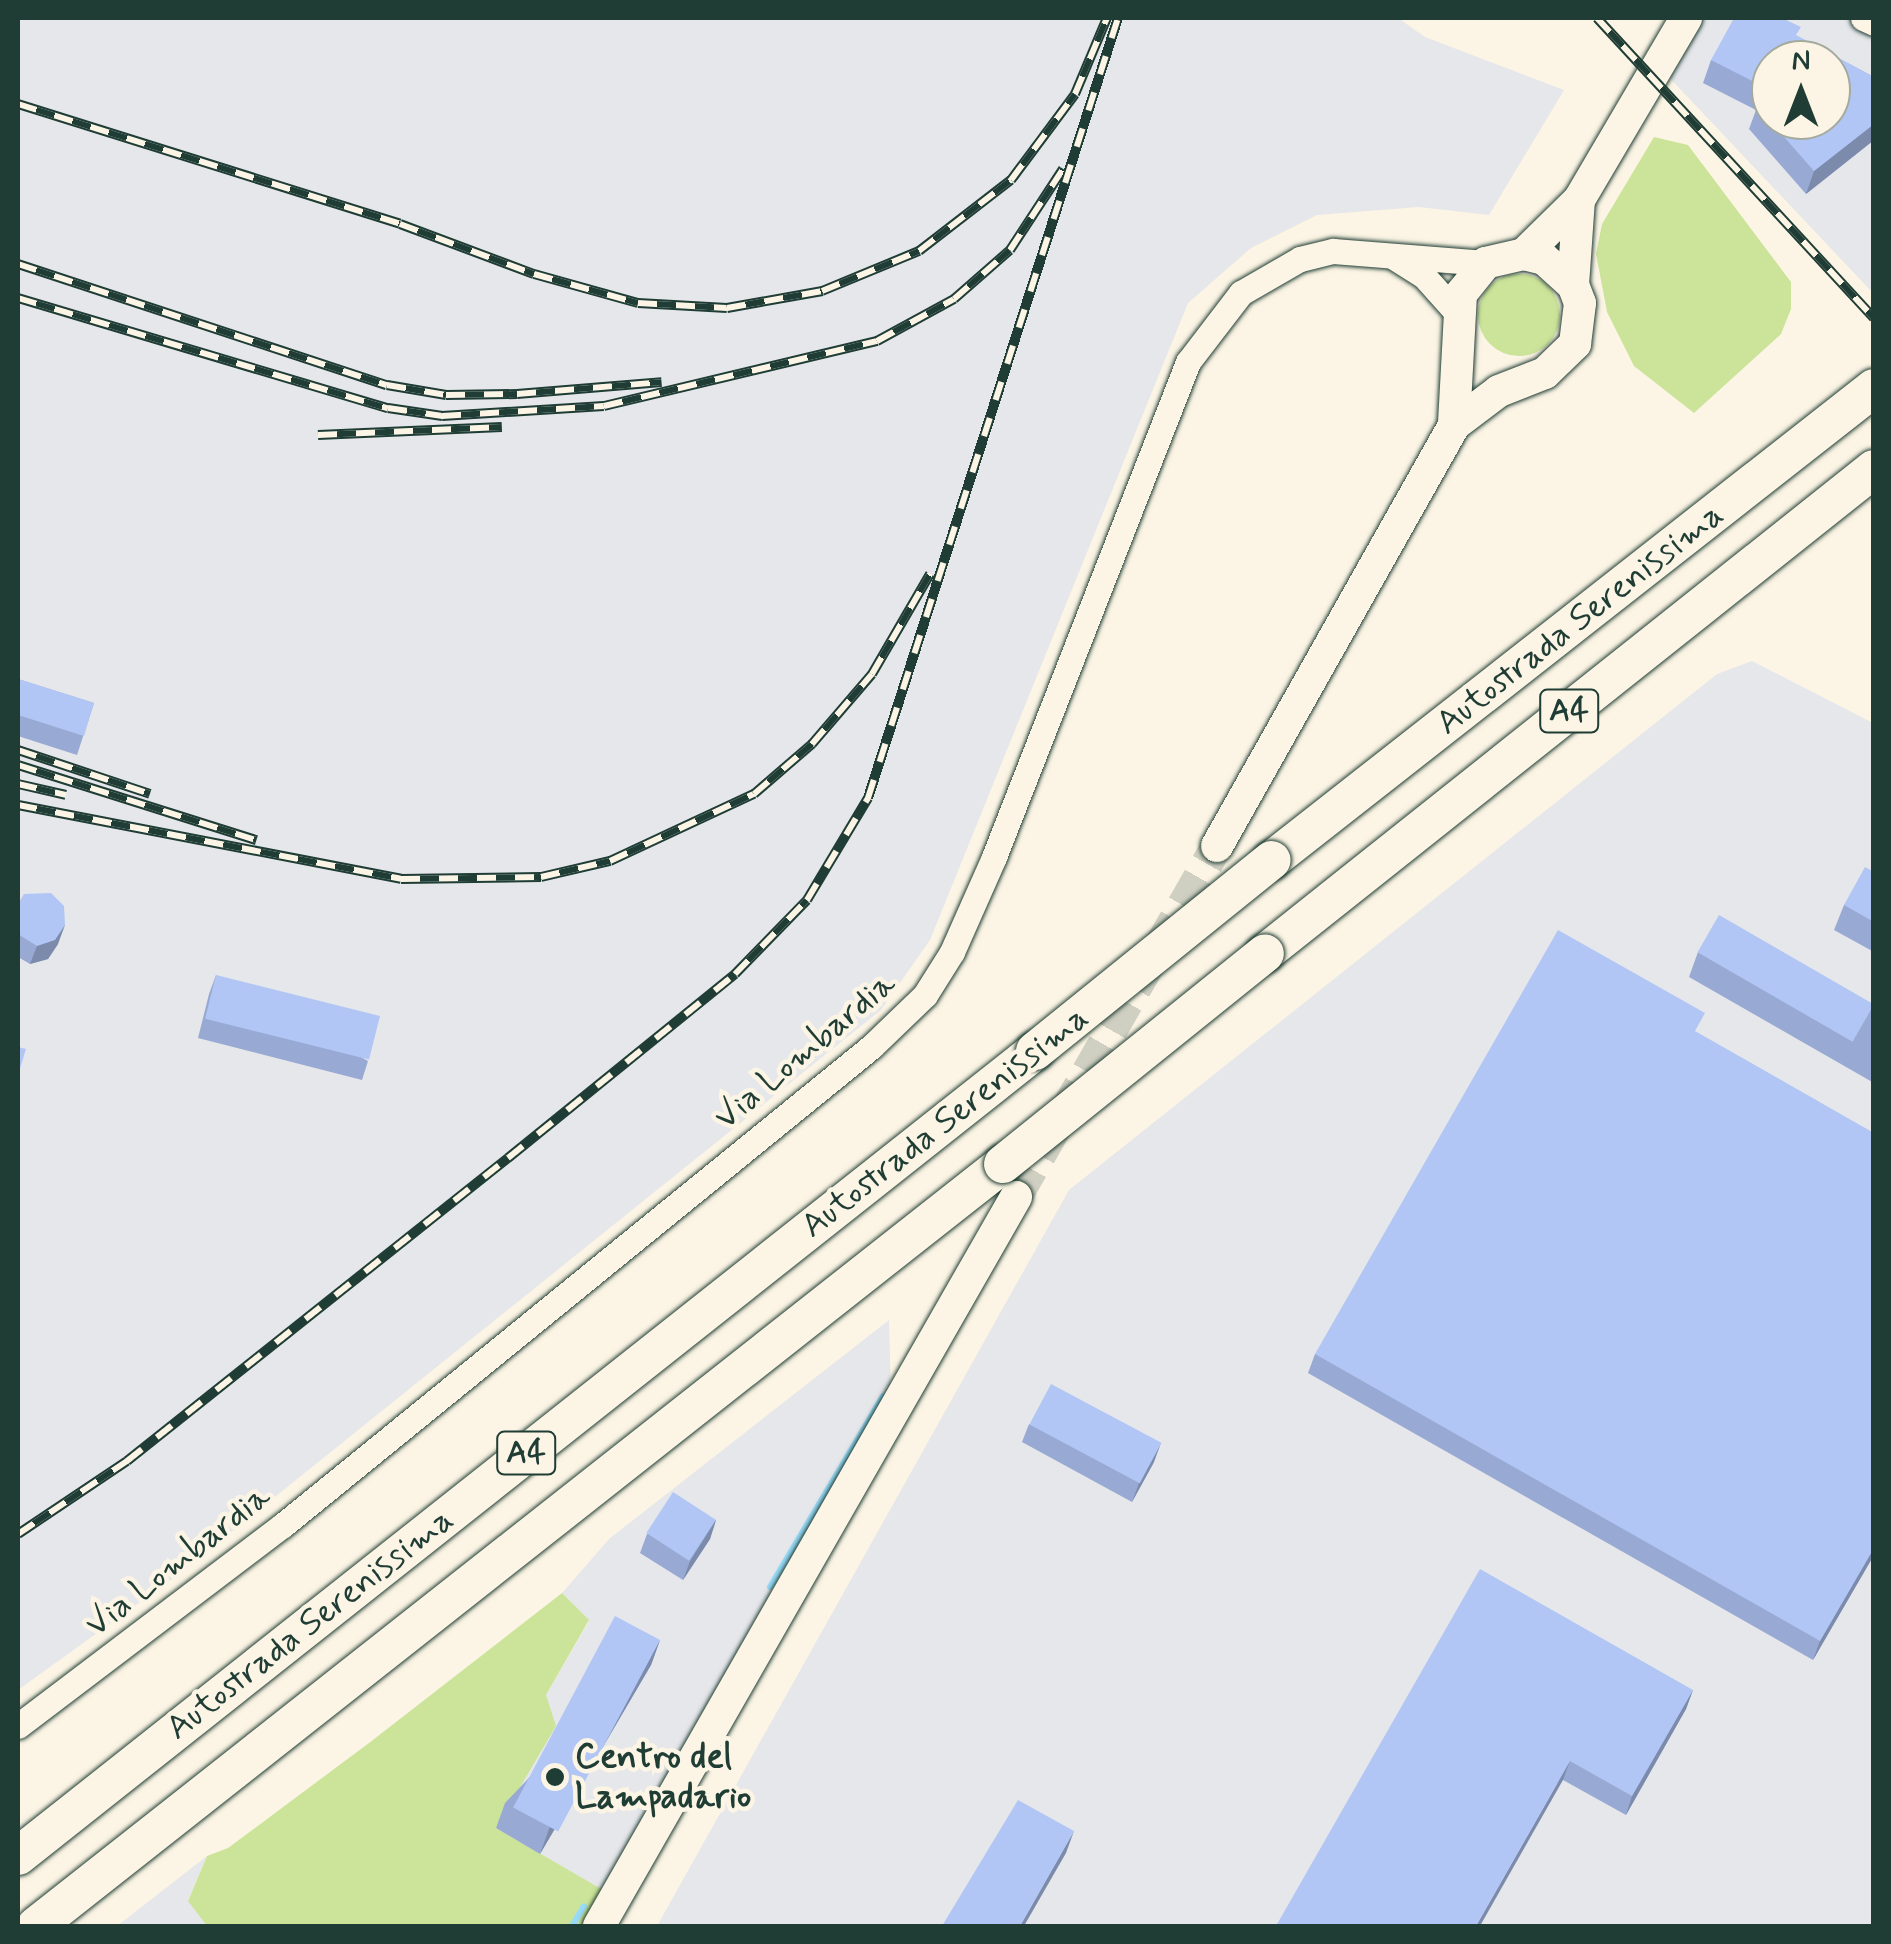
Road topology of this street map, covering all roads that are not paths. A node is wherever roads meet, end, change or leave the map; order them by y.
1 (1686, 18) edge
2 (1863, 18) edge
3 (1874, 23) edge
4 (1579, 200) junction
5 (1367, 251) junction
6 (1524, 254) junction
7 (1486, 264) junction
8 (1573, 285) junction
9 (1458, 323) junction
10 (1524, 378) junction
11 (1874, 388) edge
12 (1454, 425) junction
13 (1874, 469) edge
14 (1217, 846) tunnel mouth
15 (1009, 1181) junction
16 (18, 1726) edge
17 (18, 1856) edge
18 (36, 1926) edge
19 (599, 1926) edge

1 - 4 main road
2 - 3 street
4 - 6 main road
4 - 8 main road
5 - 7 street, Via Lombardia
5 - 9 street, Via Lombardia
5 - 16 street, Via Lombardia
6 - 7 main road
6 - 8 main road
7 - 9 main road
8 - 10 main road
9 - 10 main road
9 - 12 main road
10 - 12 main road
11 - 17 highway, Autostrada Serenissima / A4, bridge
12 - 14 main road
13 - 15 highway, Autostrada Serenissima / A4, bridge
15 - 18 highway, Autostrada Serenissima / A4
15 - 19 main road

